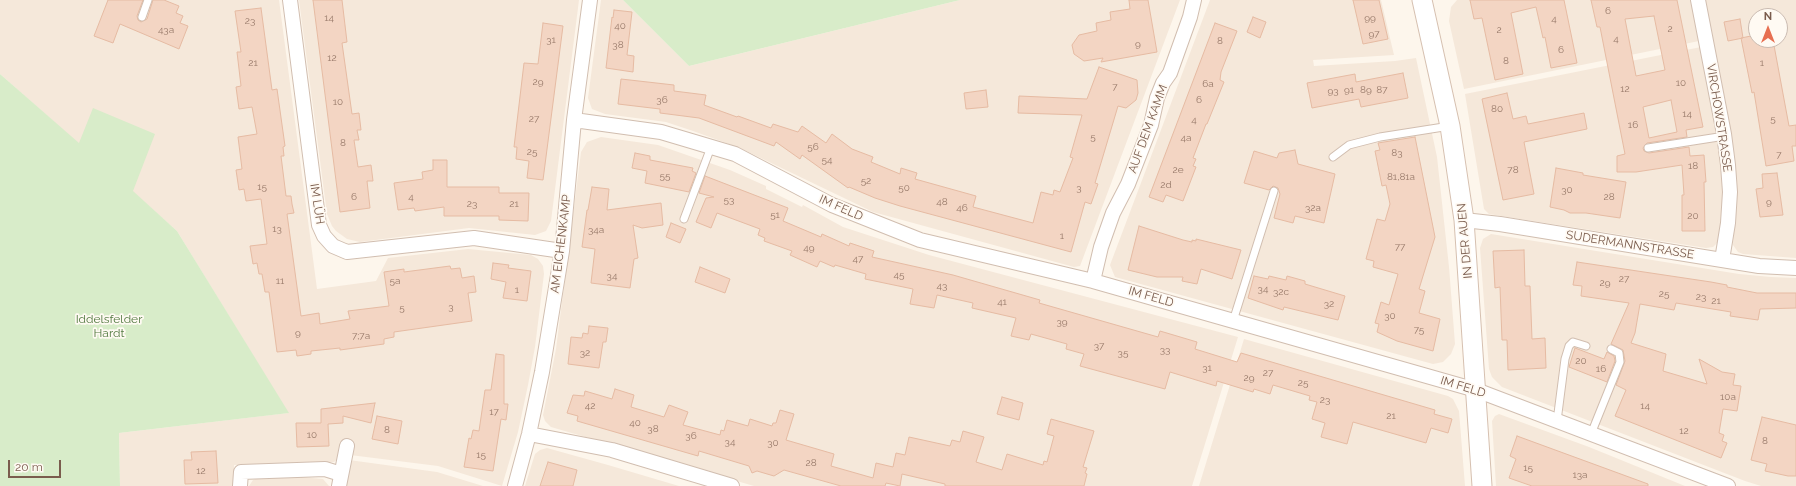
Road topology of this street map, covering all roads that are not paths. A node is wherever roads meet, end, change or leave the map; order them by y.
1 (148, 0) edge
2 (290, 0) edge
3 (590, 0) edge
4 (1194, 0) edge
5 (1422, 0) edge
6 (1698, 0) edge
7 (142, 17) dead end
8 (574, 120) junction
9 (1450, 126) junction
10 (1725, 136) junction
11 (711, 147) junction
12 (1648, 148) dead end
13 (1333, 157) dead end
14 (1274, 191) dead end
15 (684, 219) dead end
16 (1464, 220) junction
17 (562, 251) junction
18 (1722, 260) junction
19 (1796, 268) edge
20 (1094, 281) junction
21 (1233, 321) junction
22 (1586, 346) dead end
23 (1611, 349) dead end
24 (1476, 390) junction
25 (1557, 421) junction
26 (529, 434) junction
27 (1591, 434) junction
28 (347, 446) dead end
29 (340, 480) edge
30 (240, 486) edge
31 (515, 486) edge
32 (732, 486) edge
33 (1482, 486) edge
34 (1728, 486) edge

1 - 7 lane
2 - 17 street, IM LÜH
3 - 8 street, AM EICHENKAMP
4 - 20 street, AUF DEM KAMM
5 - 9 street, IN DER AUEN
6 - 10 street, VIRCHOWSTRASSE
8 - 11 street, IM FELD
8 - 17 street, AM EICHENKAMP
9 - 13 lane
9 - 16 street, IN DER AUEN
10 - 12 lane
10 - 18 street, VIRCHOWSTRASSE
11 - 15 lane
11 - 20 street, IM FELD
14 - 21 lane
16 - 18 street, SUDERMANNSTRASSE
16 - 24 street, IN DER AUEN
17 - 26 street, AM EICHENKAMP
18 - 19 street, SUDERMANNSTRASSE
20 - 21 street, IM FELD
21 - 24 street, IM FELD
22 - 25 lane
23 - 27 lane
24 - 25 street, IM FELD
24 - 33 street, IN DER AUEN
25 - 27 street, IM FELD
26 - 31 street, AM EICHENKAMP
26 - 32 street
27 - 34 street, IM FELD
28 - 29 street
29 - 30 street

